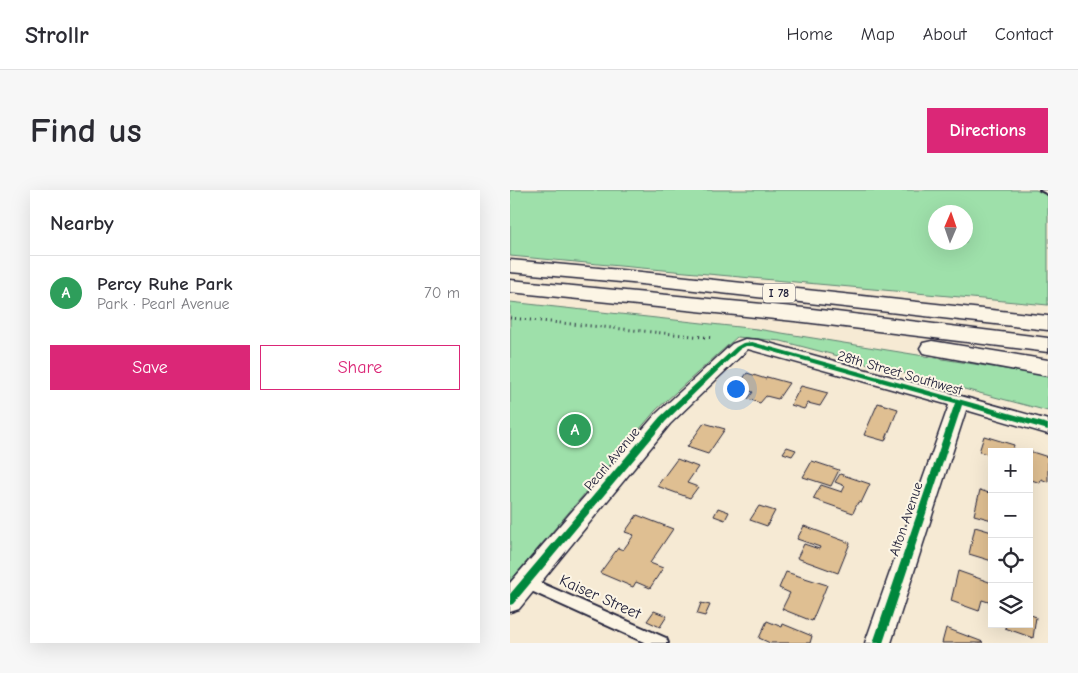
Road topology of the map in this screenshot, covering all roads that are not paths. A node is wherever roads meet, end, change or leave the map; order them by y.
1 (1043, 190) edge
2 (1048, 192) edge
3 (510, 266) edge
4 (632, 277) junction
5 (510, 286) edge
6 (697, 304) junction
7 (1048, 311) edge
8 (1048, 323) edge
9 (745, 344) joint
10 (1048, 345) edge
11 (1048, 368) edge
12 (959, 402) junction
13 (1048, 426) edge
14 (525, 582) junction
15 (510, 602) edge
16 (660, 643) edge
17 (878, 643) edge

1 - 2 lane
3 - 4 highway, I 78
4 - 7 highway
4 - 8 highway, I 78
5 - 6 highway, I 78
6 - 10 highway, I 78
6 - 11 highway
9 - 12 street, 28th Street Southwest
9 - 14 street, Pearl Avenue
12 - 13 street, 28th Street Southwest
12 - 17 street, Alton Avenue
14 - 15 street, Pearl Avenue
14 - 16 lane, Kaiser Street

